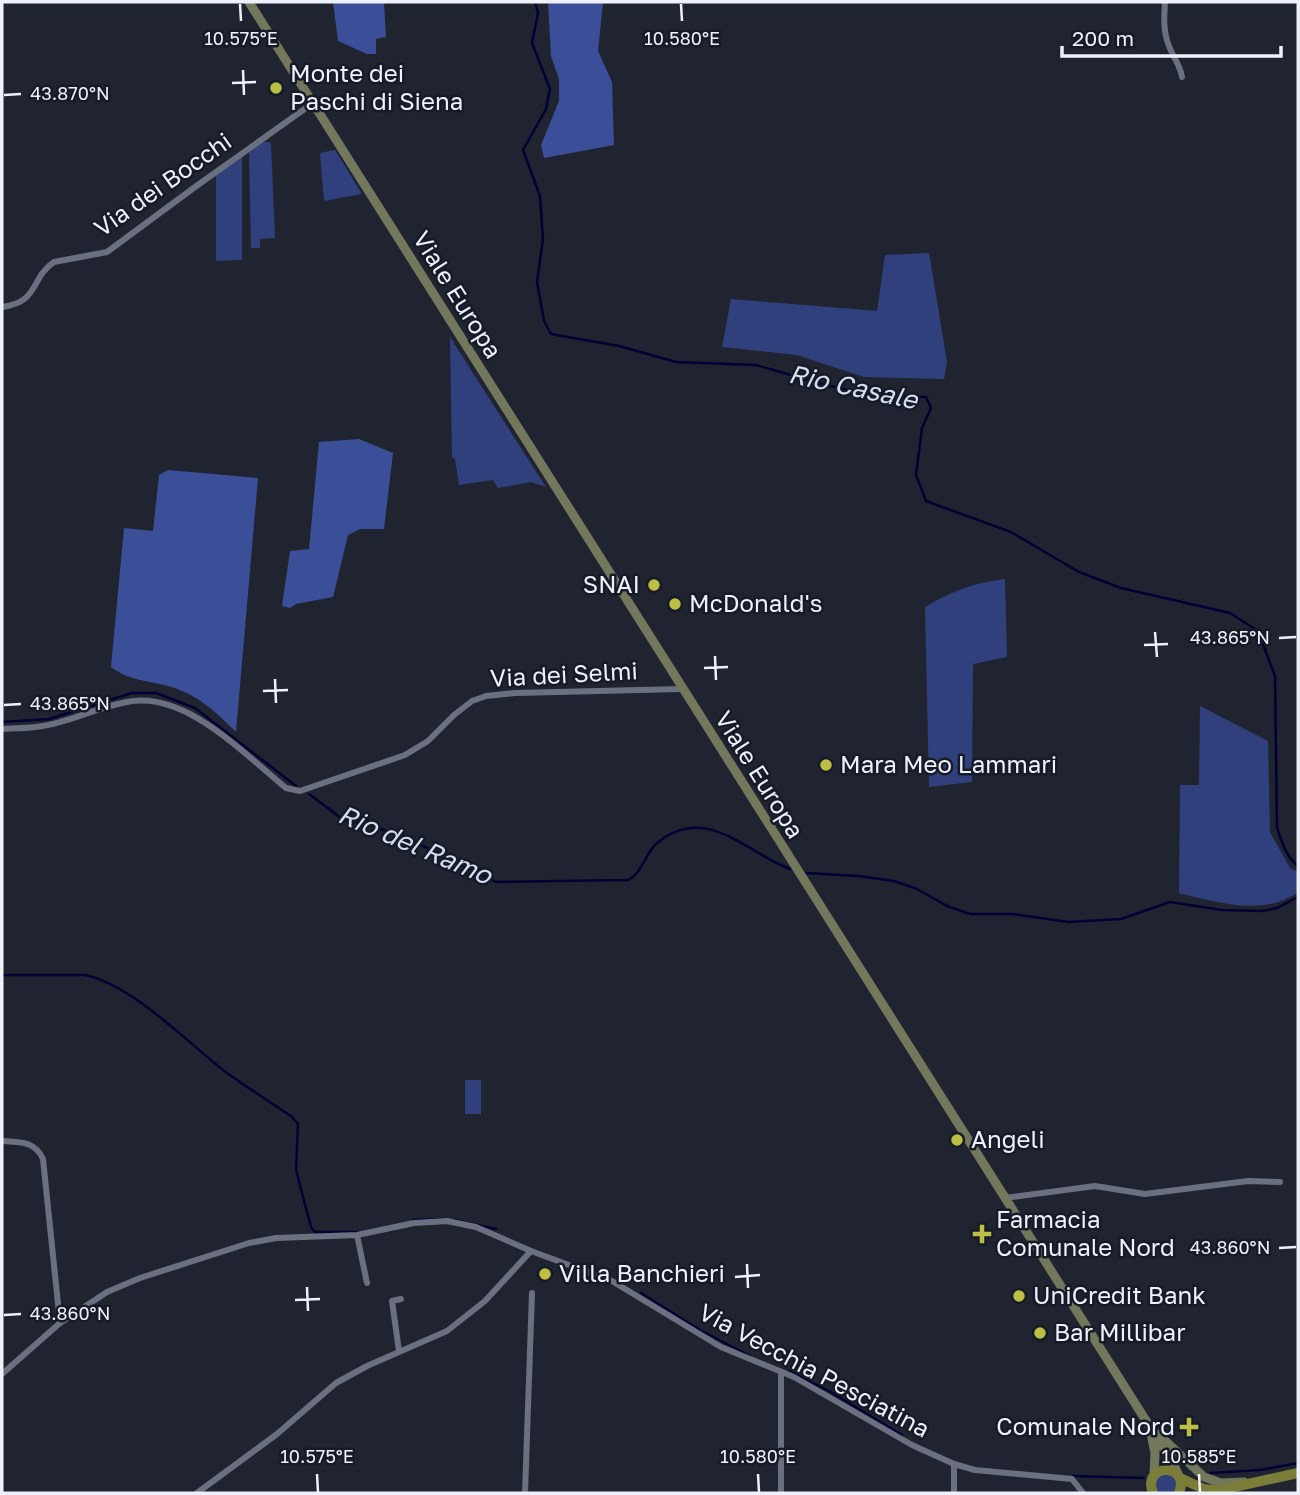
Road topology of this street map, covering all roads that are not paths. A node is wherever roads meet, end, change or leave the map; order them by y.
1 (250, 2) edge
2 (1165, 2) edge
3 (1182, 77) dead end
4 (313, 103) junction
5 (2, 307) edge
6 (682, 689) junction
7 (2, 729) edge
8 (2, 1141) edge
9 (1280, 1182) dead end
10 (1004, 1198) junction
11 (358, 1235) junction
12 (531, 1251) junction
13 (367, 1283) dead end
14 (532, 1293) dead end
15 (401, 1299) dead end
16 (60, 1323) junction
17 (400, 1351) junction
18 (781, 1373) junction
19 (2, 1374) edge
20 (1148, 1426) junction
21 (954, 1464) junction
22 (1298, 1473) edge
23 (1180, 1478) junction
24 (1261, 1481) junction
25 (1153, 1484) edge
26 (1218, 1491) junction
27 (197, 1493) edge
28 (525, 1493) edge
29 (781, 1493) edge
30 (954, 1493) edge
31 (1083, 1493) edge
32 (1142, 1493) edge
33 (1179, 1493) edge
34 (1207, 1493) edge

1 - 4 main road, Viale Europa
2 - 3 street
4 - 5 street, Via dei Bocchi
4 - 6 main road, Viale Europa
6 - 7 street, Via dei Selmi
6 - 10 main road, Viale Europa
8 - 16 street
9 - 10 street
10 - 20 main road, Viale Europa
11 - 12 street, Via Vecchia Pesciatina
11 - 13 street
11 - 16 street, Via Vecchia Pesciatina
12 - 17 street
12 - 18 street, Via Vecchia Pesciatina
14 - 28 street
15 - 17 street
16 - 19 street, Via Vecchia Pesciatina
17 - 27 street
18 - 21 street, Via Vecchia Pesciatina
18 - 29 street
20 - 23 main road, Viale Europa
20 - 24 main road, Viale Europa
20 - 25 main road, Viale Europa
21 - 30 street
21 - 31 street, Via Vecchia Pesciatina
22 - 24 main road
23 - 25 main road
23 - 26 main road
23 - 33 main road
24 - 26 main road
25 - 32 main road
26 - 34 main road

